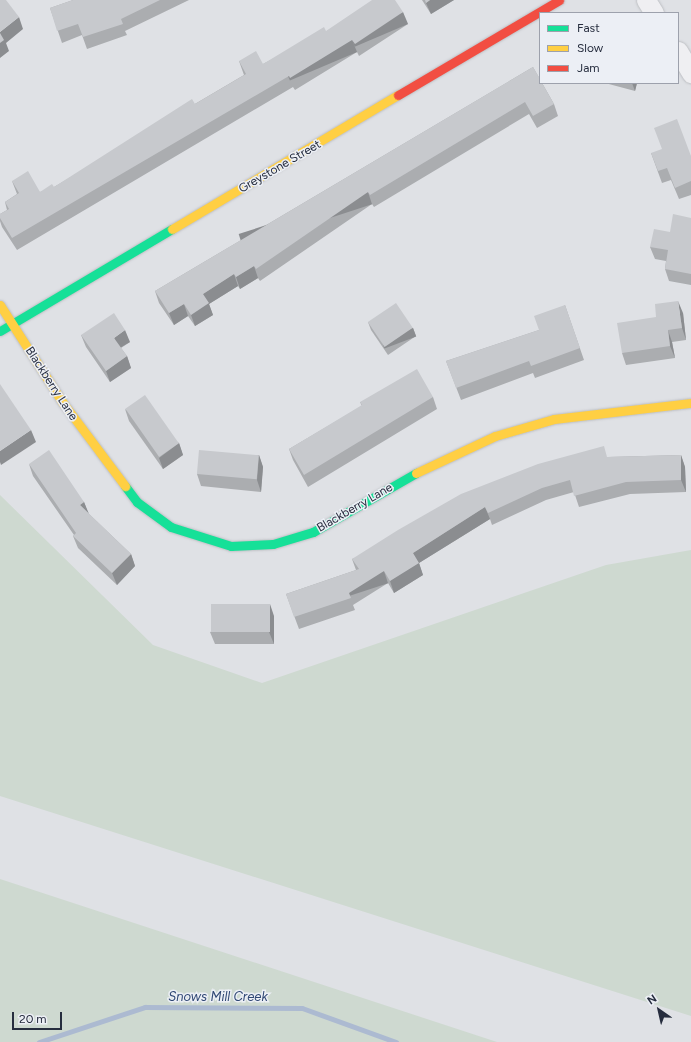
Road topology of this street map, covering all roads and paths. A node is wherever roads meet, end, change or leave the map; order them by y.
1 (646, 0) edge
2 (554, 1) edge
3 (653, 12) edge
4 (679, 54) edge
5 (691, 73) edge
6 (0, 305) edge
7 (12, 323) junction
8 (0, 331) edge
9 (691, 403) edge

1 - 3 street
2 - 7 street, Greystone Street
4 - 5 street
6 - 7 street, Blackberry Lane
7 - 8 street, Greystone Street
7 - 9 street, Blackberry Lane

